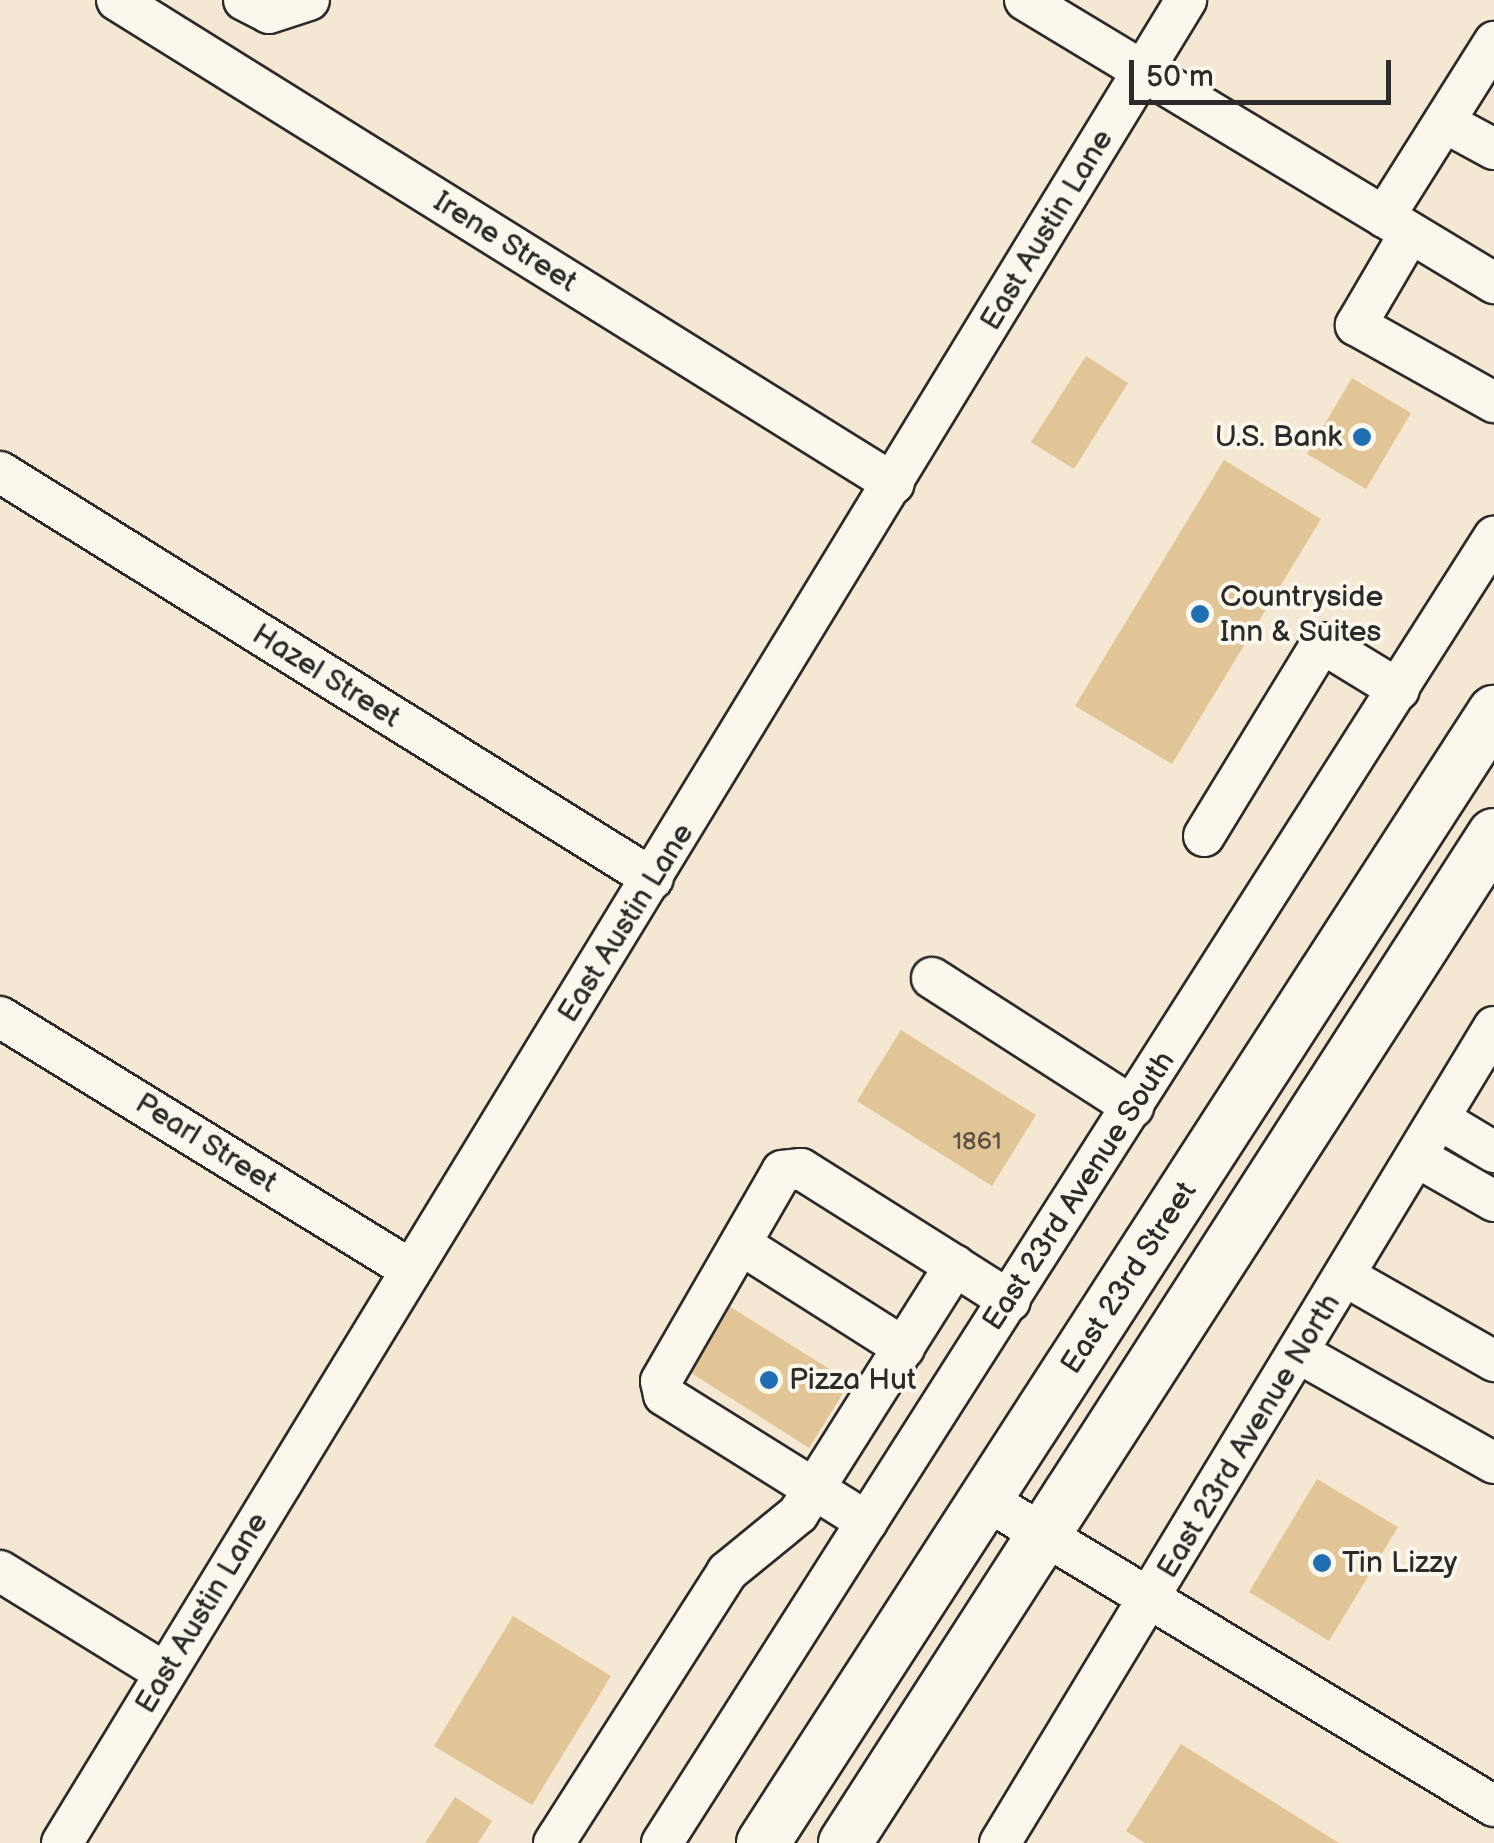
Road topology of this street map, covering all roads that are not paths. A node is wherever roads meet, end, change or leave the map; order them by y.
1 (116, 0) edge
2 (309, 0) edge
3 (1025, 0) edge
4 (1186, 0) edge
5 (247, 4) edge
6 (1494, 42) edge
7 (221, 65) junction
8 (1143, 71) junction
9 (1444, 122) junction
10 (1494, 149) edge
11 (1397, 225) junction
12 (1494, 283) edge
13 (1494, 402) edge
14 (0, 472) edge
15 (894, 484) junction
16 (1494, 538) edge
17 (1399, 690) junction
18 (1494, 712) edge
19 (1494, 835) edge
20 (1204, 836) dead end
21 (653, 879) junction
22 (932, 978) dead end
23 (0, 1017) edge
24 (1494, 1028) edge
25 (1133, 1107) junction
26 (1439, 1119) junction
27 (1494, 1152) edge
28 (1417, 1156) junction
29 (1494, 1201) edge
30 (742, 1245) junction
31 (955, 1266) junction
32 (412, 1270) junction
33 (1345, 1276) junction
34 (1010, 1301) junction
35 (904, 1348) junction
36 (1299, 1353) junction
37 (1494, 1361) edge
38 (1494, 1464) edge
39 (816, 1488) junction
40 (986, 1500) junction
41 (866, 1522) junction
42 (1044, 1537) junction
43 (0, 1571) edge
44 (1150, 1600) junction
45 (165, 1672) junction
46 (1494, 1806) edge
47 (571, 1838) edge
48 (62, 1843) edge
49 (662, 1843) edge
50 (763, 1843) edge
51 (845, 1843) edge
52 (1000, 1843) edge

1 - 7 street, Irene Street
2 - 5 street
3 - 8 street
4 - 8 street, East Austin Lane
5 - 7 street
6 - 9 street
7 - 15 street, Irene Street
8 - 11 street
8 - 15 street, East Austin Lane
9 - 10 street
9 - 11 street
11 - 12 street
11 - 13 street
14 - 21 street, Hazel Street
15 - 21 street, East Austin Lane
16 - 17 street, East 23rd Avenue South
17 - 20 street
17 - 25 street, East 23rd Avenue South
18 - 40 main road, East 23rd Street
19 - 42 main road
21 - 32 street, East Austin Lane
22 - 25 street
23 - 32 street, Pearl Street
24 - 26 street, East 23rd Avenue North
25 - 34 street, East 23rd Avenue South
26 - 27 street
26 - 28 street, East 23rd Avenue North
28 - 29 street
28 - 33 street, East 23rd Avenue North
30 - 31 street
30 - 35 street
30 - 39 street
31 - 34 street
31 - 35 street
32 - 45 street, East Austin Lane
33 - 36 street, East 23rd Avenue North
33 - 37 street
34 - 41 street, East 23rd Avenue South
35 - 39 street
36 - 38 street
36 - 44 street, East 23rd Avenue North
39 - 41 street
39 - 47 street
40 - 42 street
40 - 50 main road, East 23rd Street
41 - 49 street, East 23rd Avenue South
42 - 44 street
42 - 51 main road
43 - 45 street
44 - 46 street
44 - 52 street, East 23rd Avenue North
45 - 48 street, East Austin Lane

